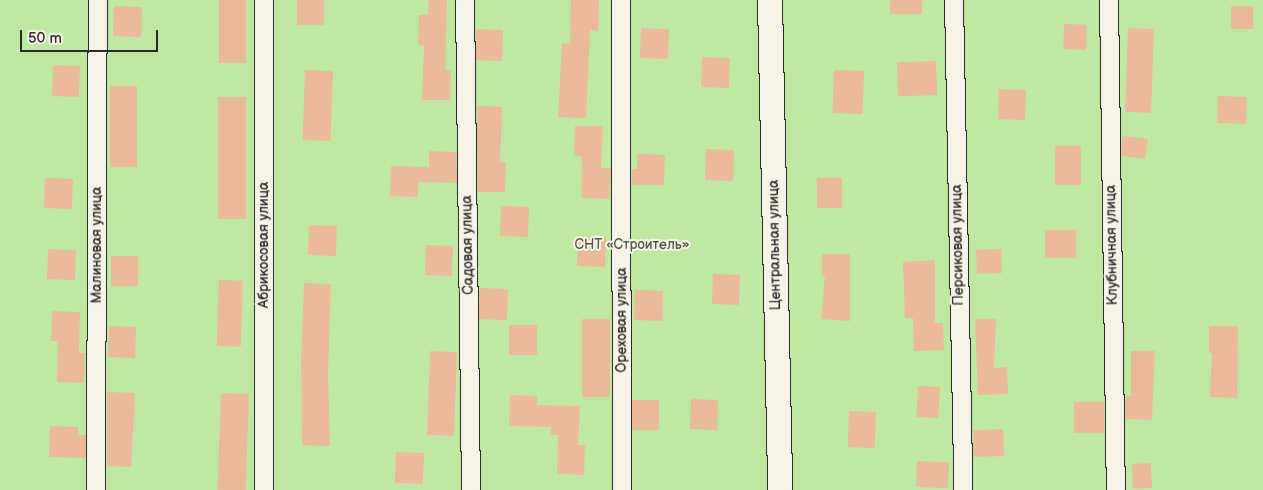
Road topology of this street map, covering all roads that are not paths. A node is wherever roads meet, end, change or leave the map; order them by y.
1 (98, 0) edge
2 (264, 0) edge
3 (465, 0) edge
4 (621, 0) edge
5 (770, 0) edge
6 (954, 0) edge
7 (1109, 0) edge
8 (96, 490) edge
9 (264, 490) edge
10 (471, 490) edge
11 (622, 490) edge
12 (780, 490) edge
13 (962, 490) edge
14 (1116, 490) edge

1 - 8 street, Малиновая улица
2 - 9 street, Абрикосовая улица
3 - 10 street, Садовая улица
4 - 11 street, Ореховая улица
5 - 12 street, Центральная улица
6 - 13 street, Персиковая улица
7 - 14 street, Клубничная улица

